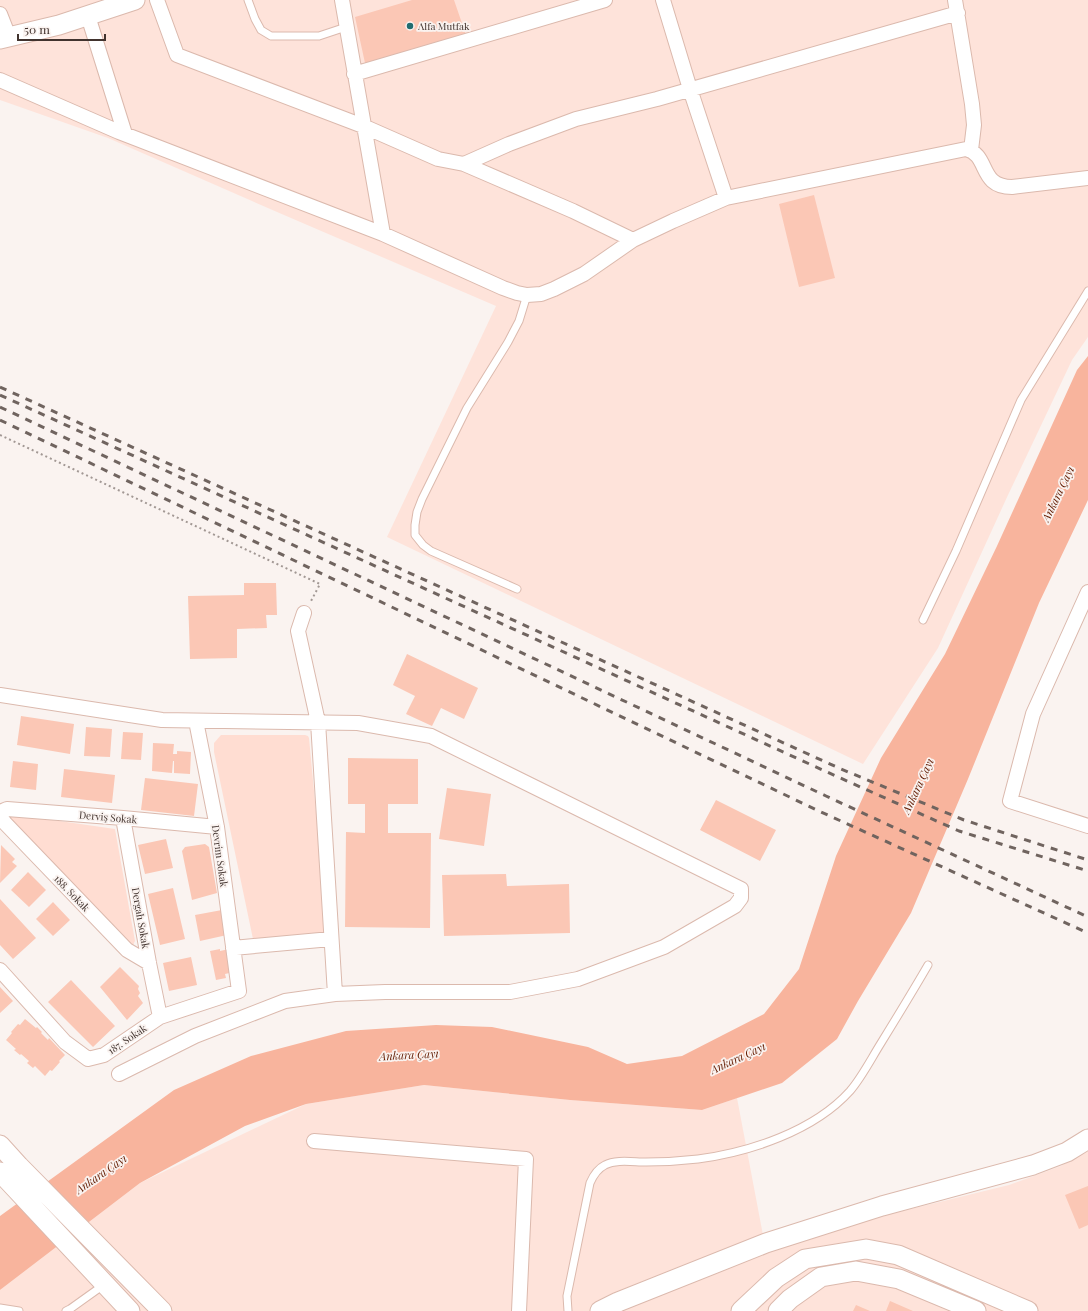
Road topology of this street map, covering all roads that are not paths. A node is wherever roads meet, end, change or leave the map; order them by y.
1 (135, 0) edge
2 (157, 0) edge
3 (248, 0) edge
4 (342, 0) edge
5 (606, 0) edge
6 (663, 0) edge
7 (956, 6) edge
8 (0, 14) edge
9 (88, 16) junction
10 (346, 27) junction
11 (4, 38) edge
12 (354, 74) junction
13 (0, 80) edge
14 (690, 89) junction
15 (363, 126) junction
16 (125, 134) junction
17 (971, 150) junction
18 (464, 164) junction
19 (1088, 178) edge
20 (726, 198) junction
21 (383, 234) junction
22 (633, 240) junction
23 (1088, 292) edge
24 (527, 294) junction
25 (517, 589) dead end
26 (1088, 592) edge
27 (304, 613) road end
28 (923, 620) dead end
29 (0, 695) edge
30 (196, 721) junction
31 (318, 722) junction
32 (0, 812) edge
33 (0, 817) edge
34 (123, 818) junction
35 (1088, 826) edge
36 (217, 827) junction
37 (332, 939) junction
38 (233, 948) junction
39 (149, 963) junction
40 (928, 965) dead end
41 (0, 970) edge
42 (239, 991) joint
43 (335, 994) junction
44 (160, 1017) junction
45 (119, 1074) dead end
46 (1088, 1139) edge
47 (314, 1141) dead end
48 (0, 1145) edge
49 (8, 1172) edge
50 (105, 1284) junction
51 (0, 1308) edge
52 (19, 1311) edge
53 (66, 1311) edge
54 (130, 1311) edge
55 (162, 1311) edge
56 (519, 1311) edge
57 (568, 1311) edge
58 (600, 1311) edge
59 (741, 1311) edge
60 (778, 1311) edge
61 (976, 1311) edge
62 (1028, 1311) edge

1 - 9 street
2 - 15 street
3 - 10 lane
4 - 10 street
5 - 12 street
6 - 14 street
7 - 14 street
7 - 17 street
8 - 11 street
9 - 11 street
9 - 16 street
10 - 12 street
12 - 15 street
13 - 16 street
14 - 18 street
14 - 20 street
15 - 18 street
15 - 21 street
16 - 21 street
17 - 19 street
17 - 20 street
18 - 22 street
20 - 22 street
21 - 24 street
22 - 24 street
23 - 28 lane
24 - 25 lane
26 - 35 street
27 - 31 street
29 - 30 street
30 - 31 street
30 - 36 street, Devrim Sokak
31 - 37 street
31 - 43 street
32 - 34 street, Derviş Sokak
33 - 39 street, 188. Sokak
34 - 36 street, Derviş Sokak
34 - 39 street, Dergah Sokak
36 - 38 street, Devrim Sokak
37 - 38 street
37 - 43 street
38 - 42 street, Devrim Sokak
39 - 44 street, Dergah Sokak
40 - 57 lane
41 - 44 street, 187. Sokak
42 - 44 street, 187. Sokak
43 - 45 street
46 - 58 street
47 - 56 street
48 - 49 street
49 - 50 street
49 - 55 street
50 - 53 lane
50 - 54 street
51 - 52 lane
59 - 62 street
60 - 61 street

